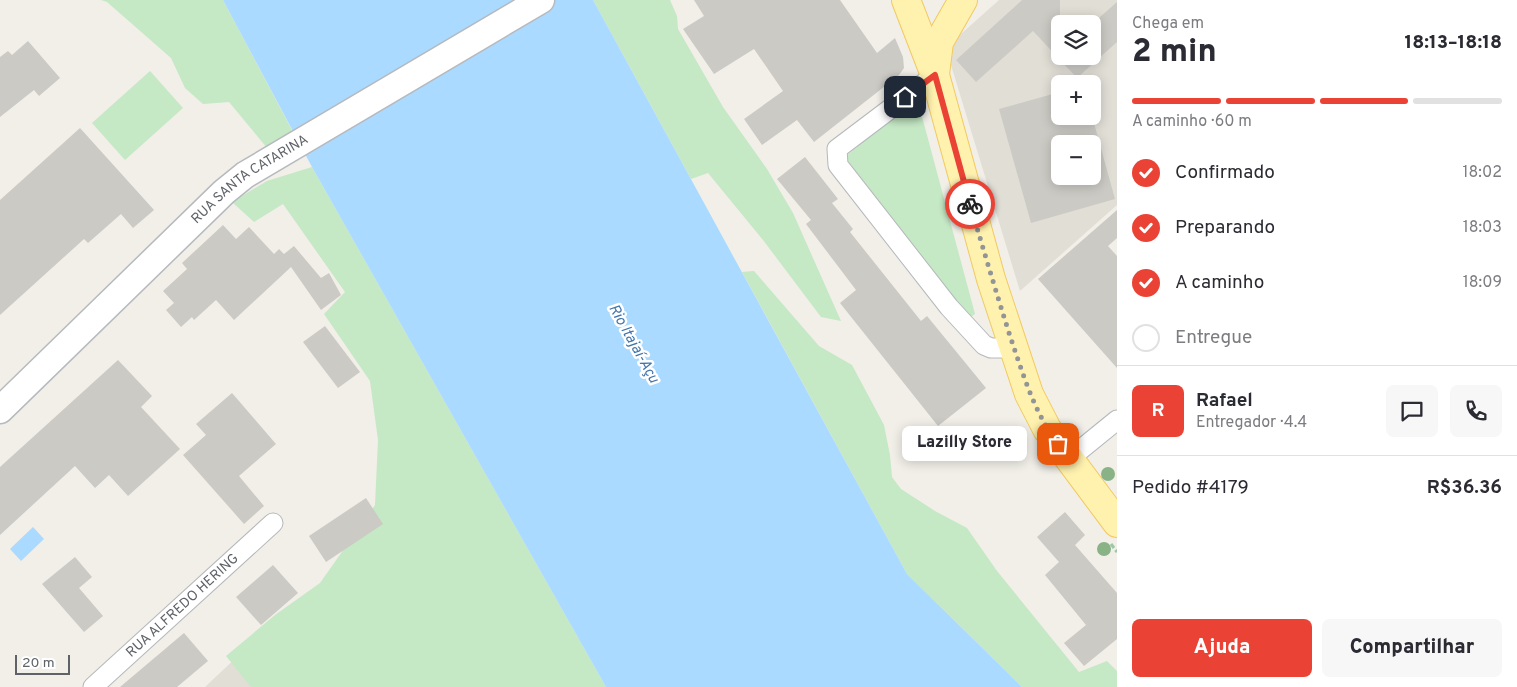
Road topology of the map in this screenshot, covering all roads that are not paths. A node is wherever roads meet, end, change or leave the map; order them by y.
1 (541, 0) edge
2 (906, 0) edge
3 (963, 0) edge
4 (935, 75) junction
5 (1014, 348) junction
6 (0, 410) edge
7 (1117, 420) edge
8 (1069, 459) junction
9 (273, 523) dead end
10 (1117, 523) edge
11 (93, 687) edge

1 - 6 main road, RUA SANTA CATARINA
2 - 4 main road
3 - 4 main road
4 - 5 main road
4 - 5 street
5 - 8 main road
7 - 8 street
8 - 10 main road
9 - 11 street, RUA ALFREDO HERING

